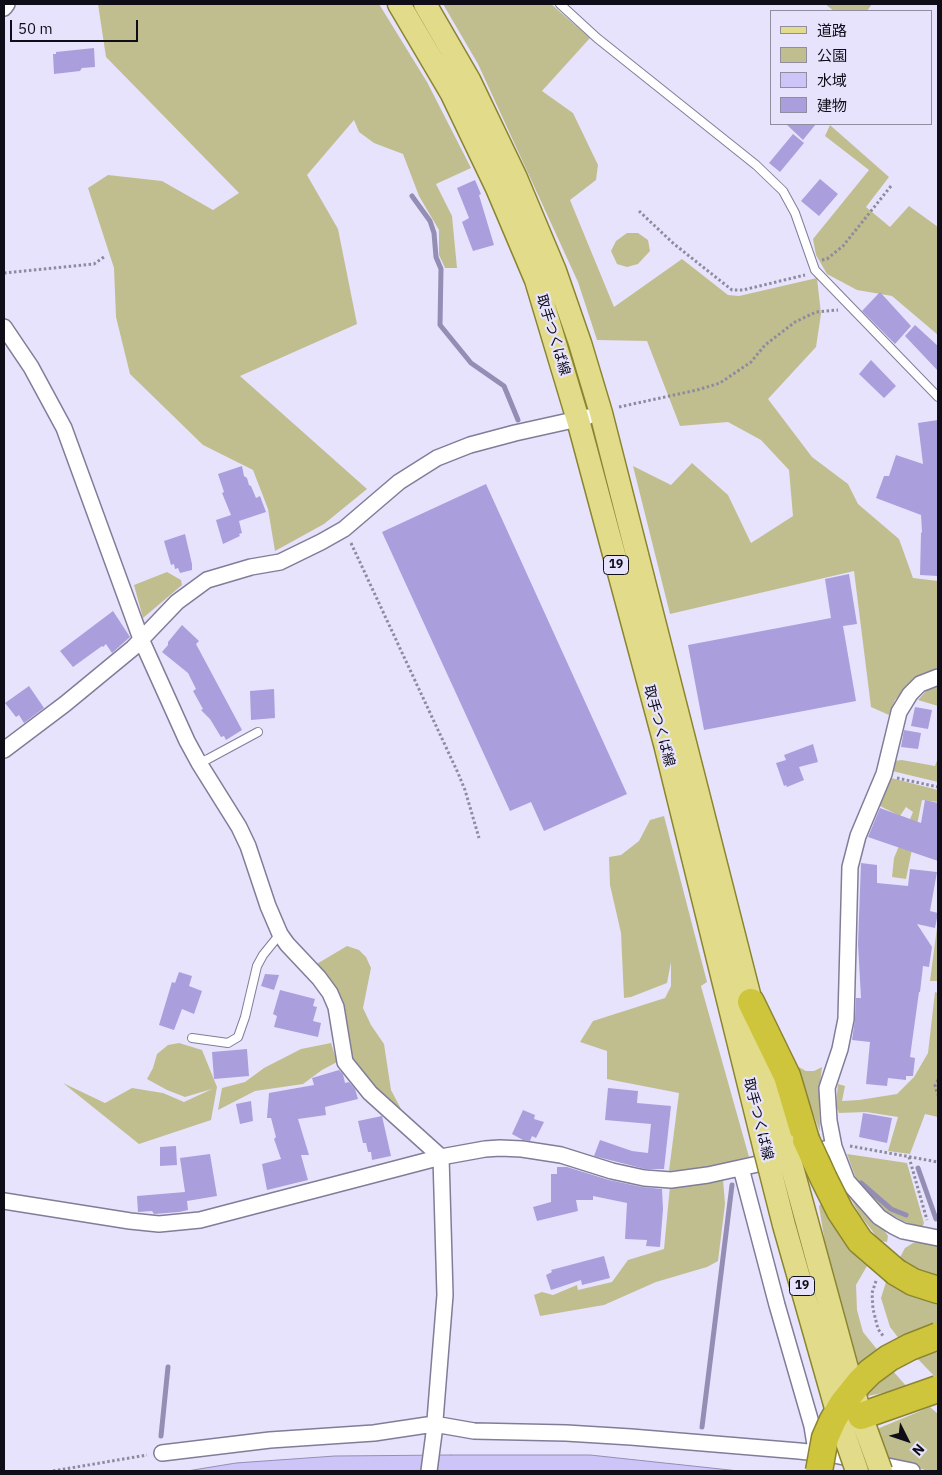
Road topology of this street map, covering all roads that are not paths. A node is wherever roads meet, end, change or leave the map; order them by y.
1 (7, 4) edge
2 (399, 4) edge
3 (425, 4) edge
4 (560, 4) edge
5 (4, 8) edge
6 (4, 326) edge
7 (938, 397) edge
8 (600, 413) junction
9 (578, 420) junction
10 (141, 639) junction
11 (938, 677) edge
12 (258, 732) dead end
13 (4, 750) edge
14 (199, 763) junction
15 (280, 934) junction
16 (751, 1002) joint
17 (192, 1038) dead end
18 (786, 1145) junction
19 (834, 1147) junction
20 (441, 1157) junction
21 (741, 1168) junction
22 (4, 1200) edge
23 (935, 1238) edge
24 (938, 1290) edge
25 (938, 1336) edge
26 (938, 1389) edge
27 (850, 1419) junction
28 (434, 1428) junction
29 (162, 1453) road end
30 (818, 1462) edge
31 (430, 1471) edge
32 (857, 1471) edge
33 (881, 1471) edge
34 (912, 1471) edge

1 - 5 street
2 - 9 main road, 取手つくば線 / 19
3 - 8 main road, 取手つくば線 / 19
4 - 7 lane
6 - 10 street
8 - 9 street
8 - 16 main road, 取手つくば線 / 19
9 - 10 street
9 - 18 main road, 取手つくば線 / 19
10 - 13 street
10 - 14 street
11 - 19 street
12 - 14 lane
14 - 15 street
15 - 17 lane
15 - 20 street
16 - 18 highway
18 - 24 highway, bridge
18 - 27 main road, 取手つくば線 / 19, bridge
19 - 21 street
19 - 23 street
20 - 21 street
20 - 22 street
20 - 28 street
21 - 30 street
25 - 30 highway, bridge
26 - 27 highway, bridge
27 - 32 main road, 取手つくば線 / 19, bridge
27 - 33 main road, 取手つくば線 / 19, bridge
28 - 29 street
28 - 30 street
28 - 31 street
30 - 34 street

